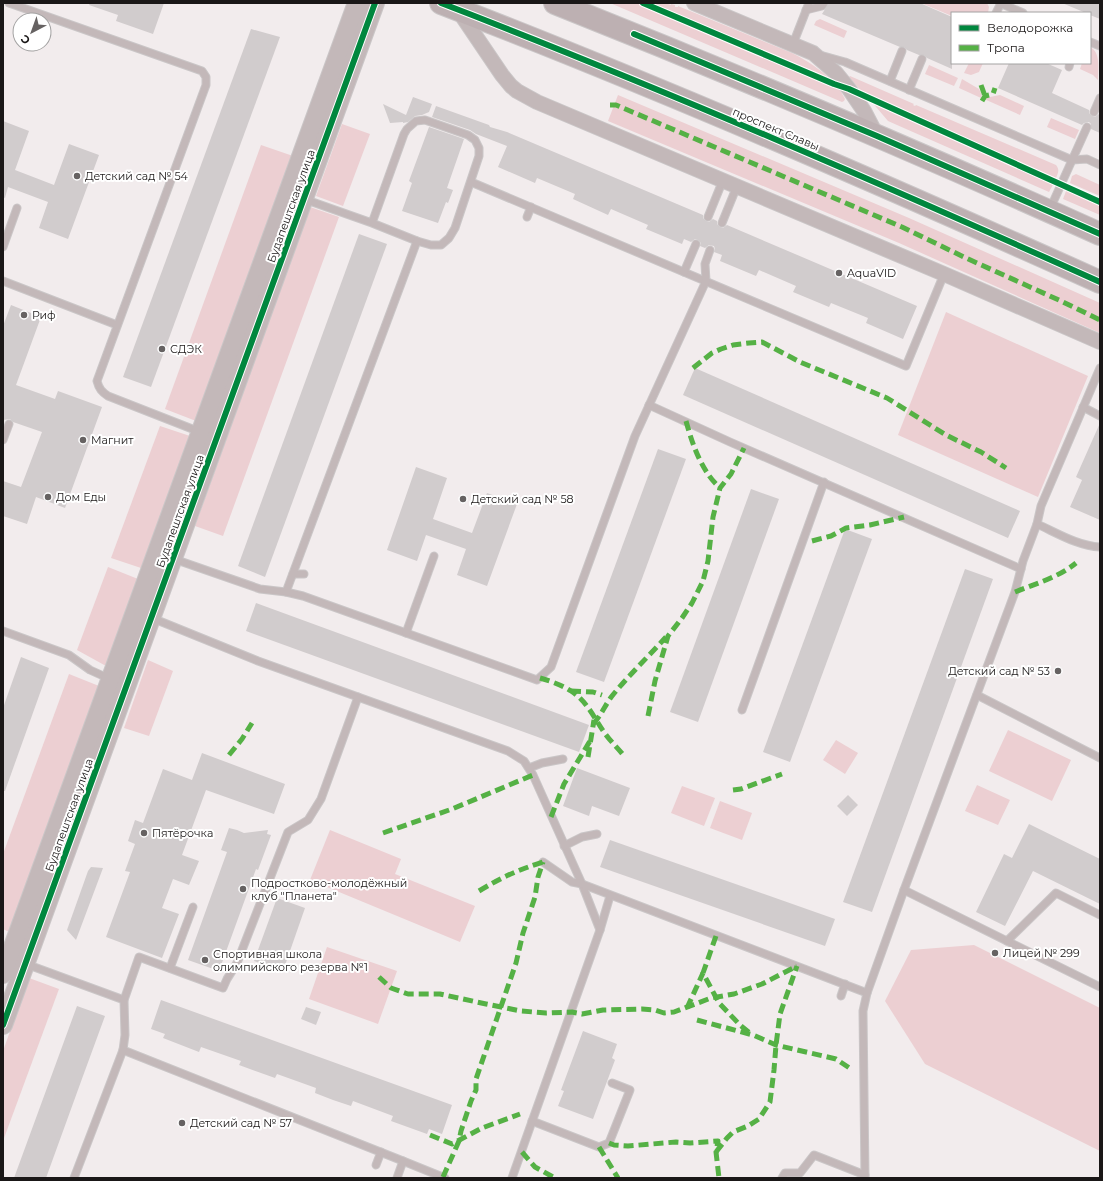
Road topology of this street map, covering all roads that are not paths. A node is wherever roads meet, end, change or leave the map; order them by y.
1 (9, 3) edge
2 (357, 3) edge
3 (375, 3) edge
4 (556, 3) edge
5 (694, 3) edge
6 (824, 3) edge
7 (1000, 3) edge
8 (450, 6) edge
9 (808, 6) edge
10 (1021, 12) edge
11 (792, 44) junction
12 (902, 51) dead end
13 (813, 53) junction
14 (922, 59) dead end
15 (890, 81) junction
16 (909, 90) junction
17 (1100, 98) edge
18 (1094, 112) dead end
19 (1087, 127) dead end
20 (877, 136) junction
21 (1072, 160) junction
22 (1100, 165) edge
23 (723, 180) junction
24 (471, 182) junction
25 (737, 186) junction
26 (296, 196) junction
27 (531, 207) junction
28 (17, 208) dead end
29 (1049, 211) junction
30 (527, 216) dead end
31 (708, 217) dead end
32 (372, 223) junction
33 (722, 223) dead end
34 (1100, 234) edge
35 (417, 241) junction
36 (696, 244) dead end
37 (3, 246) edge
38 (710, 250) dead end
39 (684, 272) junction
40 (944, 274) junction
41 (3, 281) edge
42 (706, 281) junction
43 (1100, 282) edge
44 (117, 325) junction
45 (1100, 342) edge
46 (1100, 368) edge
47 (649, 404) junction
48 (1083, 407) junction
49 (1100, 416) edge
50 (9, 424) dead end
51 (209, 435) junction
52 (3, 440) edge
53 (824, 482) junction
54 (1037, 524) junction
55 (1100, 547) edge
56 (165, 556) junction
57 (434, 556) dead end
58 (1022, 569) junction
59 (293, 574) junction
60 (304, 574) dead end
61 (286, 592) junction
62 (143, 615) junction
63 (3, 631) edge
64 (406, 633) junction
65 (119, 683) junction
66 (977, 696) junction
67 (358, 697) junction
68 (742, 710) dead end
69 (1100, 758) edge
70 (563, 759) dead end
71 (529, 768) junction
72 (597, 834) dead end
73 (564, 846) junction
74 (543, 862) dead end
75 (582, 884) junction
76 (904, 890) junction
77 (610, 896) junction
78 (193, 907) dead end
79 (1100, 915) edge
80 (600, 930) junction
81 (1007, 941) junction
82 (14, 964) edge
83 (170, 968) junction
84 (845, 984) junction
85 (1100, 987) edge
86 (867, 993) junction
87 (841, 996) dead end
88 (124, 1000) junction
89 (3, 1025) edge
90 (123, 1050) junction
91 (612, 1083) dead end
92 (532, 1121) junction
93 (381, 1152) junction
94 (403, 1161) junction
95 (376, 1165) dead end
96 (865, 1176) edge
97 (74, 1178) edge
98 (397, 1178) edge
99 (445, 1178) edge
100 (512, 1178) edge
101 (782, 1178) edge

1 - 44 lane
2 - 26 street, Будапештская улица
3 - 26 street, Будапештская улица
4 - 20 main road
5 - 11 street
6 - 9 lane
7 - 10 lane
8 - 23 street
8 - 43 main road, проспект Славы
9 - 11 lane
11 - 13 street
12 - 15 lane
13 - 15 lane
13 - 20 street
14 - 16 lane
15 - 16 lane
16 - 21 lane
17 - 18 lane
19 - 21 lane
20 - 29 main road
21 - 22 lane
21 - 29 lane
23 - 25 street
23 - 31 lane
24 - 27 lane
24 - 32 lane
24 - 35 lane
25 - 33 lane
25 - 40 street
26 - 32 lane
26 - 51 street, Будапештская улица
27 - 30 lane
27 - 39 lane
28 - 37 lane
29 - 34 main road
32 - 35 lane
35 - 59 lane
36 - 39 lane
38 - 42 lane
39 - 42 lane
40 - 42 lane
40 - 45 street
41 - 44 lane
42 - 47 lane
44 - 51 lane
46 - 48 lane
47 - 53 lane
47 - 64 lane
48 - 49 lane
48 - 54 lane
50 - 52 lane
51 - 56 street, Будапештская улица
53 - 58 lane
53 - 68 lane
54 - 55 lane
54 - 58 lane
56 - 61 lane
56 - 62 street, Будапештская улица
57 - 64 lane
58 - 66 lane
59 - 60 lane
59 - 61 lane
61 - 64 lane
62 - 65 street, Будапештская улица
62 - 67 lane
63 - 65 lane
65 - 82 street, Будапештская улица
66 - 69 lane
66 - 76 lane
67 - 71 lane
67 - 83 lane
70 - 71 lane
71 - 73 lane
72 - 73 lane
73 - 75 lane
74 - 75 lane
75 - 77 lane
75 - 80 lane
76 - 81 lane
76 - 86 lane
77 - 80 lane
77 - 84 lane
78 - 83 lane
79 - 81 lane
80 - 92 lane
81 - 85 lane
82 - 88 lane
82 - 89 street, Будапештская улица
83 - 88 lane
84 - 86 lane
84 - 87 lane
86 - 96 lane
88 - 90 lane
90 - 93 lane
90 - 97 lane
91 - 92 lane
92 - 100 lane
93 - 94 lane
93 - 95 lane
94 - 98 lane
94 - 99 lane
96 - 101 lane

